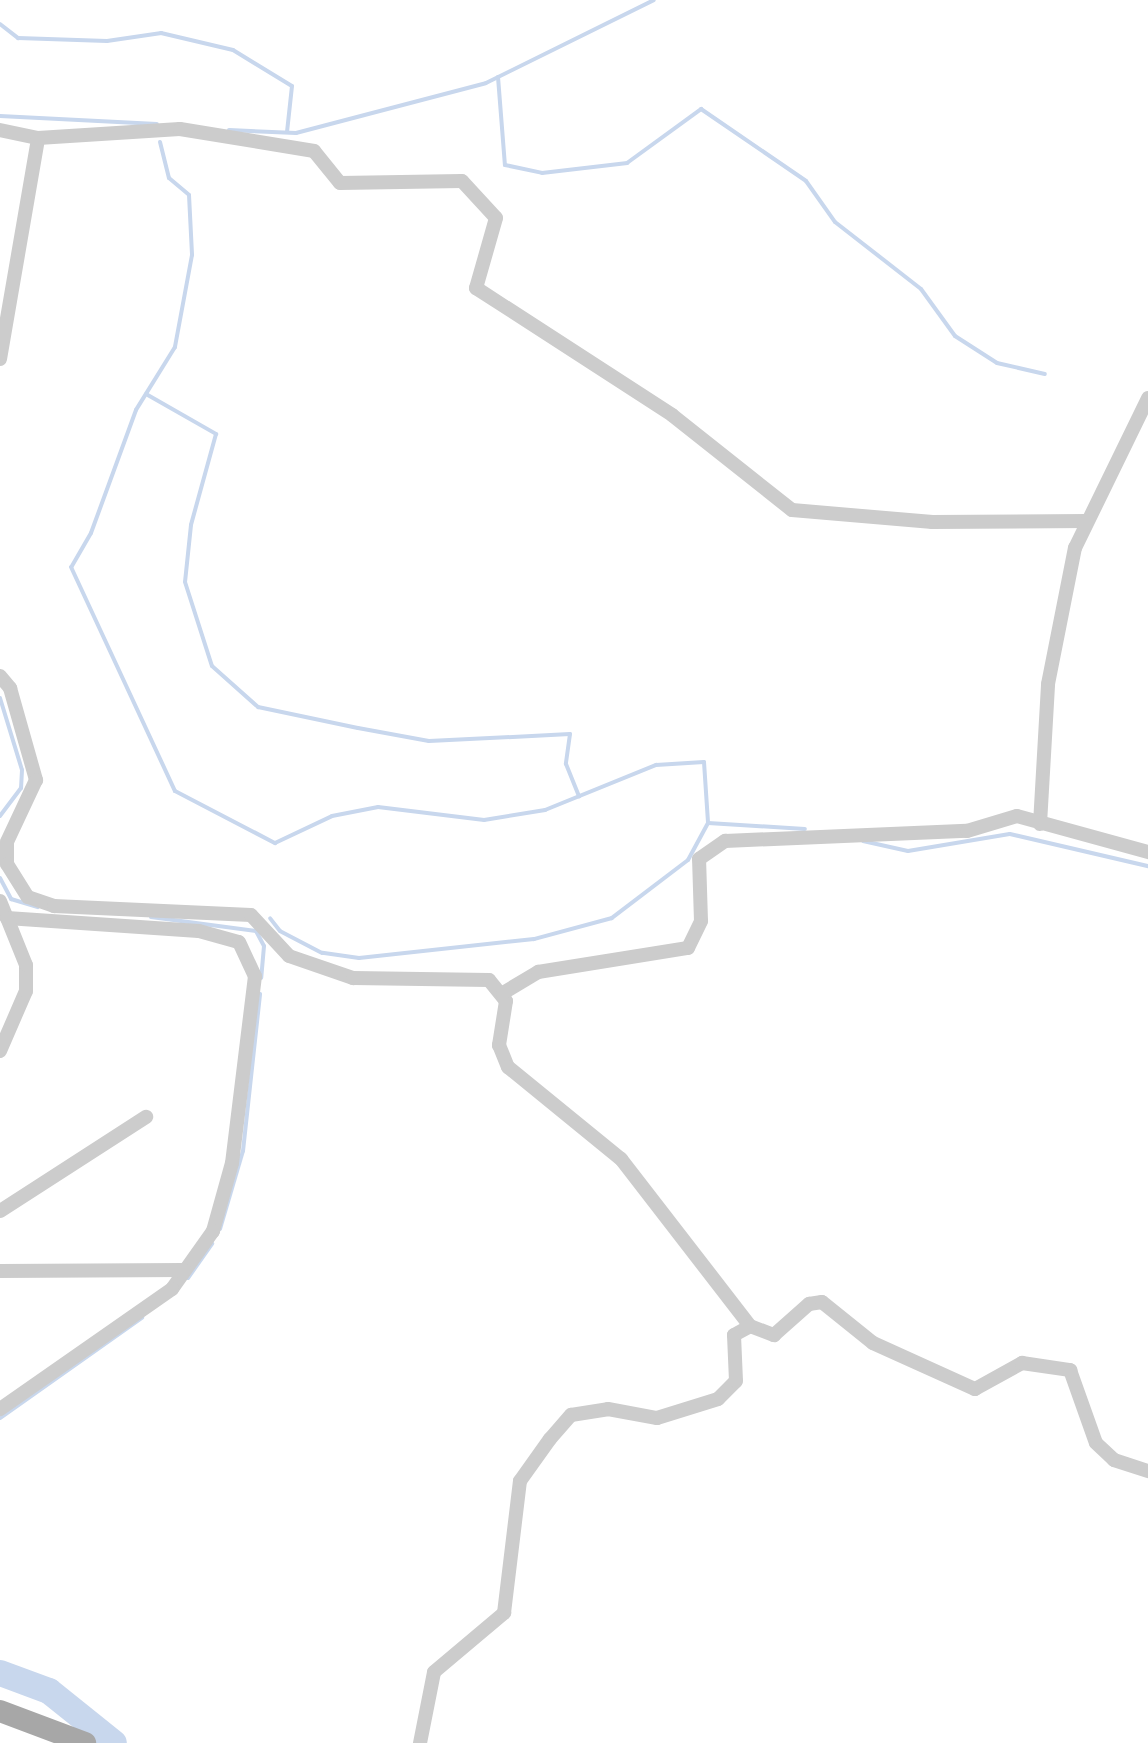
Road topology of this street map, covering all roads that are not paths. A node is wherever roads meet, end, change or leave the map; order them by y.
1 (0, 130) edge
2 (38, 138) junction
3 (0, 359) edge
4 (1148, 398) edge
5 (1087, 521) junction
6 (0, 676) edge
7 (1040, 824) junction
8 (1148, 852) edge
9 (0, 901) edge
10 (7, 918) junction
11 (503, 993) junction
12 (0, 1051) edge
13 (146, 1117) dead end
14 (0, 1211) edge
15 (184, 1270) junction
16 (0, 1271) edge
17 (750, 1326) junction
18 (0, 1409) edge
19 (1148, 1471) edge
20 (0, 1711) edge
21 (85, 1743) edge
22 (420, 1743) edge

1 - 2 street
2 - 3 street
2 - 5 street
4 - 5 street
5 - 7 street
6 - 11 street
7 - 8 street
7 - 11 street
9 - 10 street
10 - 12 street
10 - 15 street
11 - 17 street
13 - 14 street
15 - 16 street
15 - 18 street
17 - 19 street
17 - 22 street
20 - 21 main road

